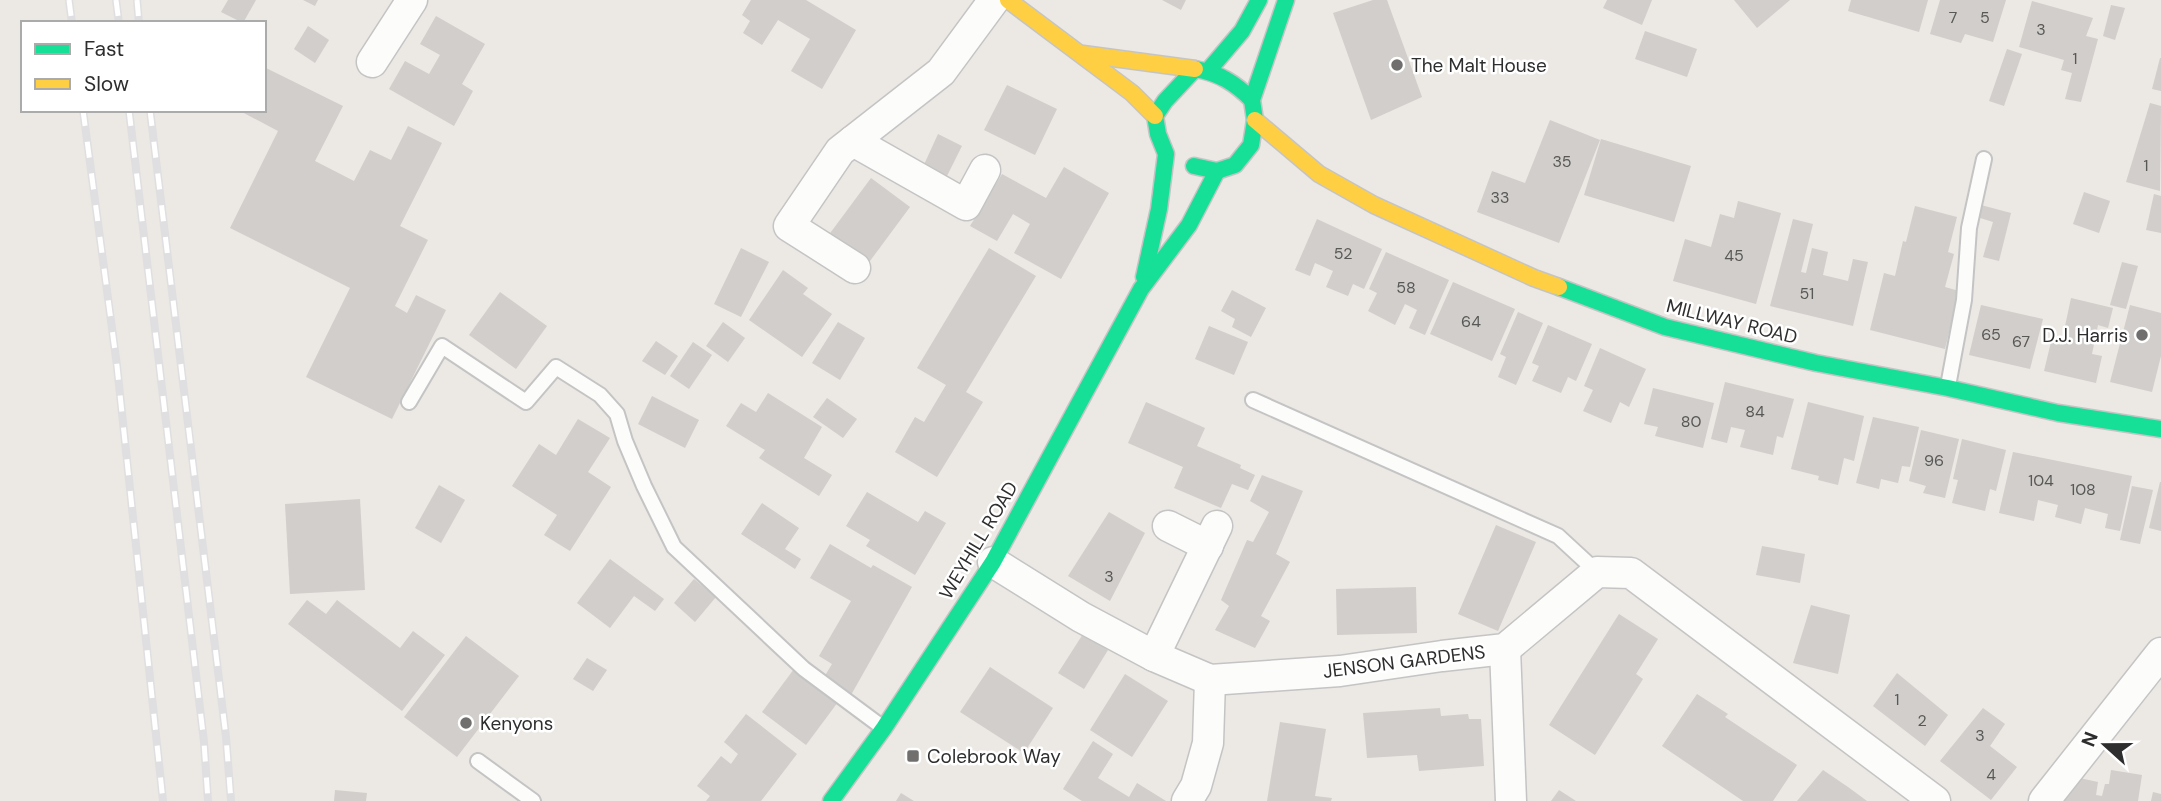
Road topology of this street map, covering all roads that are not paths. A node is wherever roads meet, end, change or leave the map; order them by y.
1 (412, 0) edge
2 (994, 0) edge
3 (1008, 0) edge
4 (1259, 0) edge
5 (1286, 0) edge
6 (1081, 54) junction
7 (372, 62) dead end
8 (1202, 70) junction
9 (1252, 100) junction
10 (1155, 116) junction
11 (1255, 120) junction
12 (852, 141) junction
13 (1166, 154) junction
14 (1984, 159) dead end
15 (1235, 165) junction
16 (1255, 166) dead end
17 (985, 170) dead end
18 (1292, 170) dead end
19 (1217, 171) junction
20 (1319, 174) junction
21 (855, 268) dead end
22 (1141, 289) junction
23 (1948, 388) junction
24 (1253, 400) dead end
25 (409, 402) dead end
26 (2161, 429) edge
27 (1168, 526) dead end
28 (993, 562) junction
29 (1597, 572) junction
30 (1505, 649) junction
31 (2161, 653) edge
32 (1154, 656) junction
33 (1210, 680) junction
34 (884, 728) junction
35 (478, 761) dead end
36 (533, 801) edge
37 (831, 801) edge
38 (1187, 801) edge
39 (1511, 801) edge
40 (1935, 801) edge
41 (2044, 801) edge

1 - 7 street
2 - 12 street
3 - 6 main road
4 - 8 main road
5 - 9 main road
6 - 8 main road
6 - 10 main road
8 - 9 main road
8 - 10 main road
9 - 11 main road
10 - 13 main road, WEYHILL ROAD
11 - 15 main road
11 - 20 main road, MILLWAY ROAD
12 - 17 street
12 - 21 street
13 - 19 main road
13 - 22 main road, WEYHILL ROAD
14 - 23 lane
15 - 16 main road
15 - 19 main road
18 - 20 main road, MILLWAY ROAD
19 - 22 main road, WEYHILL ROAD
20 - 23 main road, MILLWAY ROAD
22 - 28 main road, WEYHILL ROAD
23 - 26 main road, MILLWAY ROAD
24 - 29 lane
25 - 34 lane
27 - 32 street
28 - 32 street, JENSON GARDENS
28 - 34 main road, WEYHILL ROAD
29 - 30 street, JENSON GARDENS
29 - 40 street
30 - 33 street, JENSON GARDENS
30 - 39 street
31 - 41 street
32 - 33 street, JENSON GARDENS
33 - 38 street
34 - 37 main road, WEYHILL ROAD
35 - 36 lane

